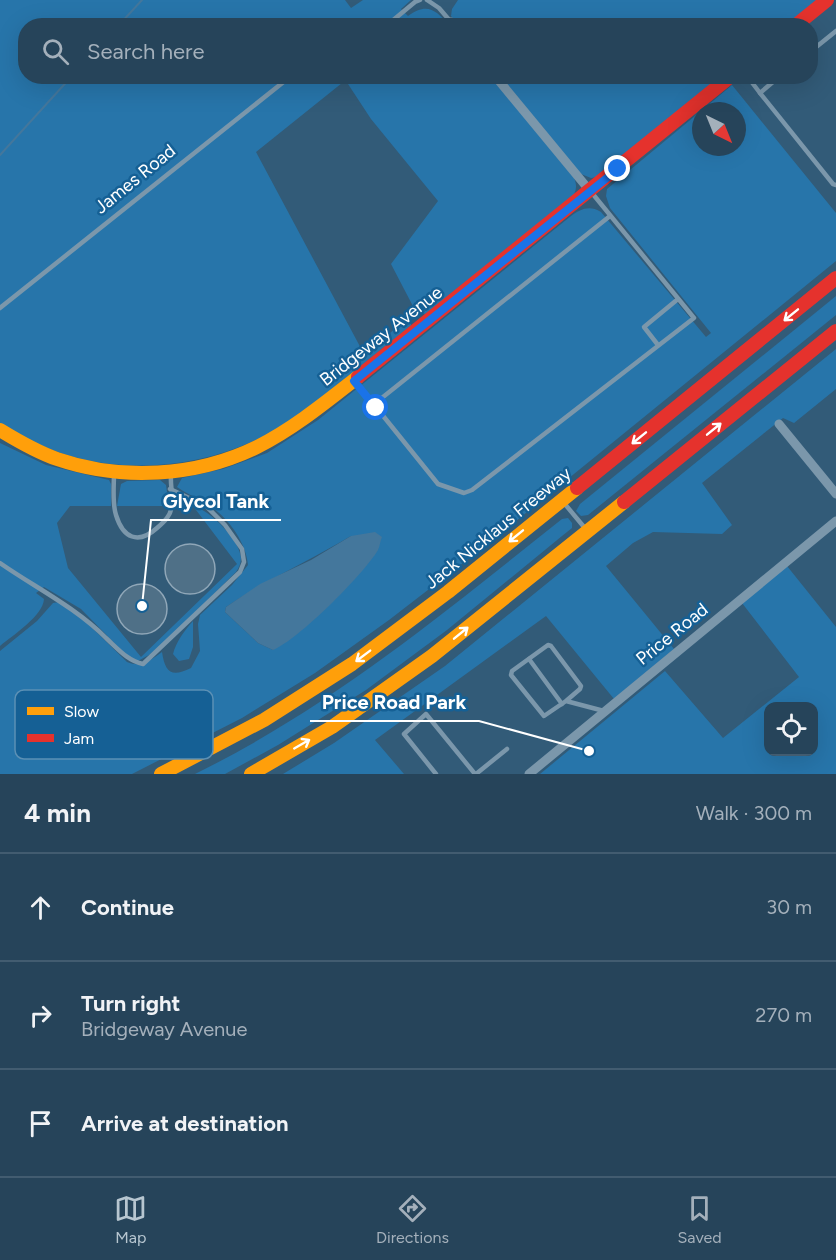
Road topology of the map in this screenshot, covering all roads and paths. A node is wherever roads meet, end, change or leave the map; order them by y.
1 (420, 0) edge
2 (427, 0) edge
3 (827, 0) edge
4 (396, 18) edge
5 (447, 18) edge
6 (805, 18) edge
7 (836, 32) edge
8 (818, 46) edge
9 (281, 84) edge
10 (502, 84) edge
11 (722, 84) edge
12 (753, 84) edge
13 (771, 84) edge
14 (760, 93) junction
15 (836, 185) edge
16 (590, 191) junction
17 (610, 216) junction
18 (836, 278) edge
19 (678, 299) junction
20 (0, 308) edge
21 (836, 331) edge
22 (658, 345) junction
23 (354, 381) junction
24 (373, 405) junction
25 (779, 424) dead end
26 (0, 430) edge
27 (114, 473) junction
28 (171, 473) junction
29 (170, 489) junction
30 (836, 494) edge
31 (562, 500) junction
32 (836, 521) edge
33 (587, 531) junction
34 (0, 563) edge
35 (529, 659) junction
36 (564, 702) junction
37 (604, 711) junction
38 (213, 747) edge
39 (507, 749) dead end
40 (190, 759) edge
41 (161, 774) edge
42 (251, 774) edge
43 (436, 774) edge
44 (475, 774) edge
45 (529, 774) edge

1 - 4 lane
2 - 5 lane
3 - 6 main road
7 - 8 lane
9 - 20 lane, James Road
10 - 16 street
11 - 16 main road, Bridgeway Avenue
12 - 14 lane
13 - 14 lane
14 - 15 lane
16 - 17 lane
16 - 23 main road, Bridgeway Avenue
17 - 19 lane
17 - 24 lane
18 -> 31 main road, Jack Nicklaus Freeway
19 - 22 lane
19 - 22 lane
33 -> 21 main road
22 - 24 lane
23 - 24 lane
23 - 28 main road, Bridgeway Avenue
25 - 30 street
26 - 27 main road, Bridgeway Avenue
27 - 28 main road, Bridgeway Avenue
27 - 29 lane
28 - 29 lane
29 - 34 lane
31 - 33 lane
31 -> 38 main road, Jack Nicklaus Freeway
32 - 37 street, Price Road
42 -> 33 main road
35 - 36 lane
35 - 36 lane
35 - 36 lane
36 - 37 lane
37 - 45 street, Price Road
39 - 44 lane
40 -> 41 main road, Jack Nicklaus Freeway
43 - 44 lane

